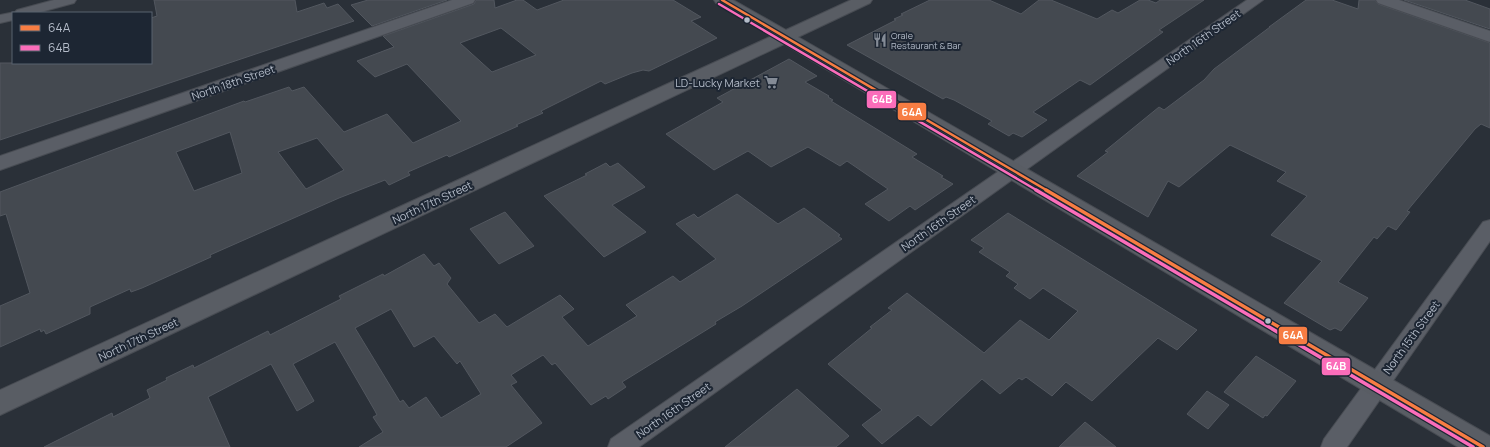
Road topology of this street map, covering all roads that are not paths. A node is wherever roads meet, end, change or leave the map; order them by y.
1 (68, 0) edge
2 (466, 0) edge
3 (722, 0) edge
4 (864, 0) edge
5 (1256, 0) edge
6 (1384, 0) edge
7 (26, 12) edge
8 (12, 16) edge
9 (0, 19) edge
10 (1490, 37) edge
11 (785, 38) junction
12 (0, 163) edge
13 (1012, 171) junction
14 (1490, 227) edge
15 (1377, 385) junction
16 (0, 403) edge
17 (620, 447) edge
18 (1333, 447) edge
19 (1483, 447) edge

1 - 7 street
2 - 12 street, North 18th Street
3 - 11 main road
4 - 11 main road, North 17th Street
5 - 13 street, North 16th Street
6 - 10 street
8 - 9 street
11 - 13 main road
11 - 16 main road, North 17th Street
13 - 15 main road
13 - 17 street, North 16th Street
14 - 15 street, North 15th Street
15 - 18 street, North 15th Street
15 - 19 main road

